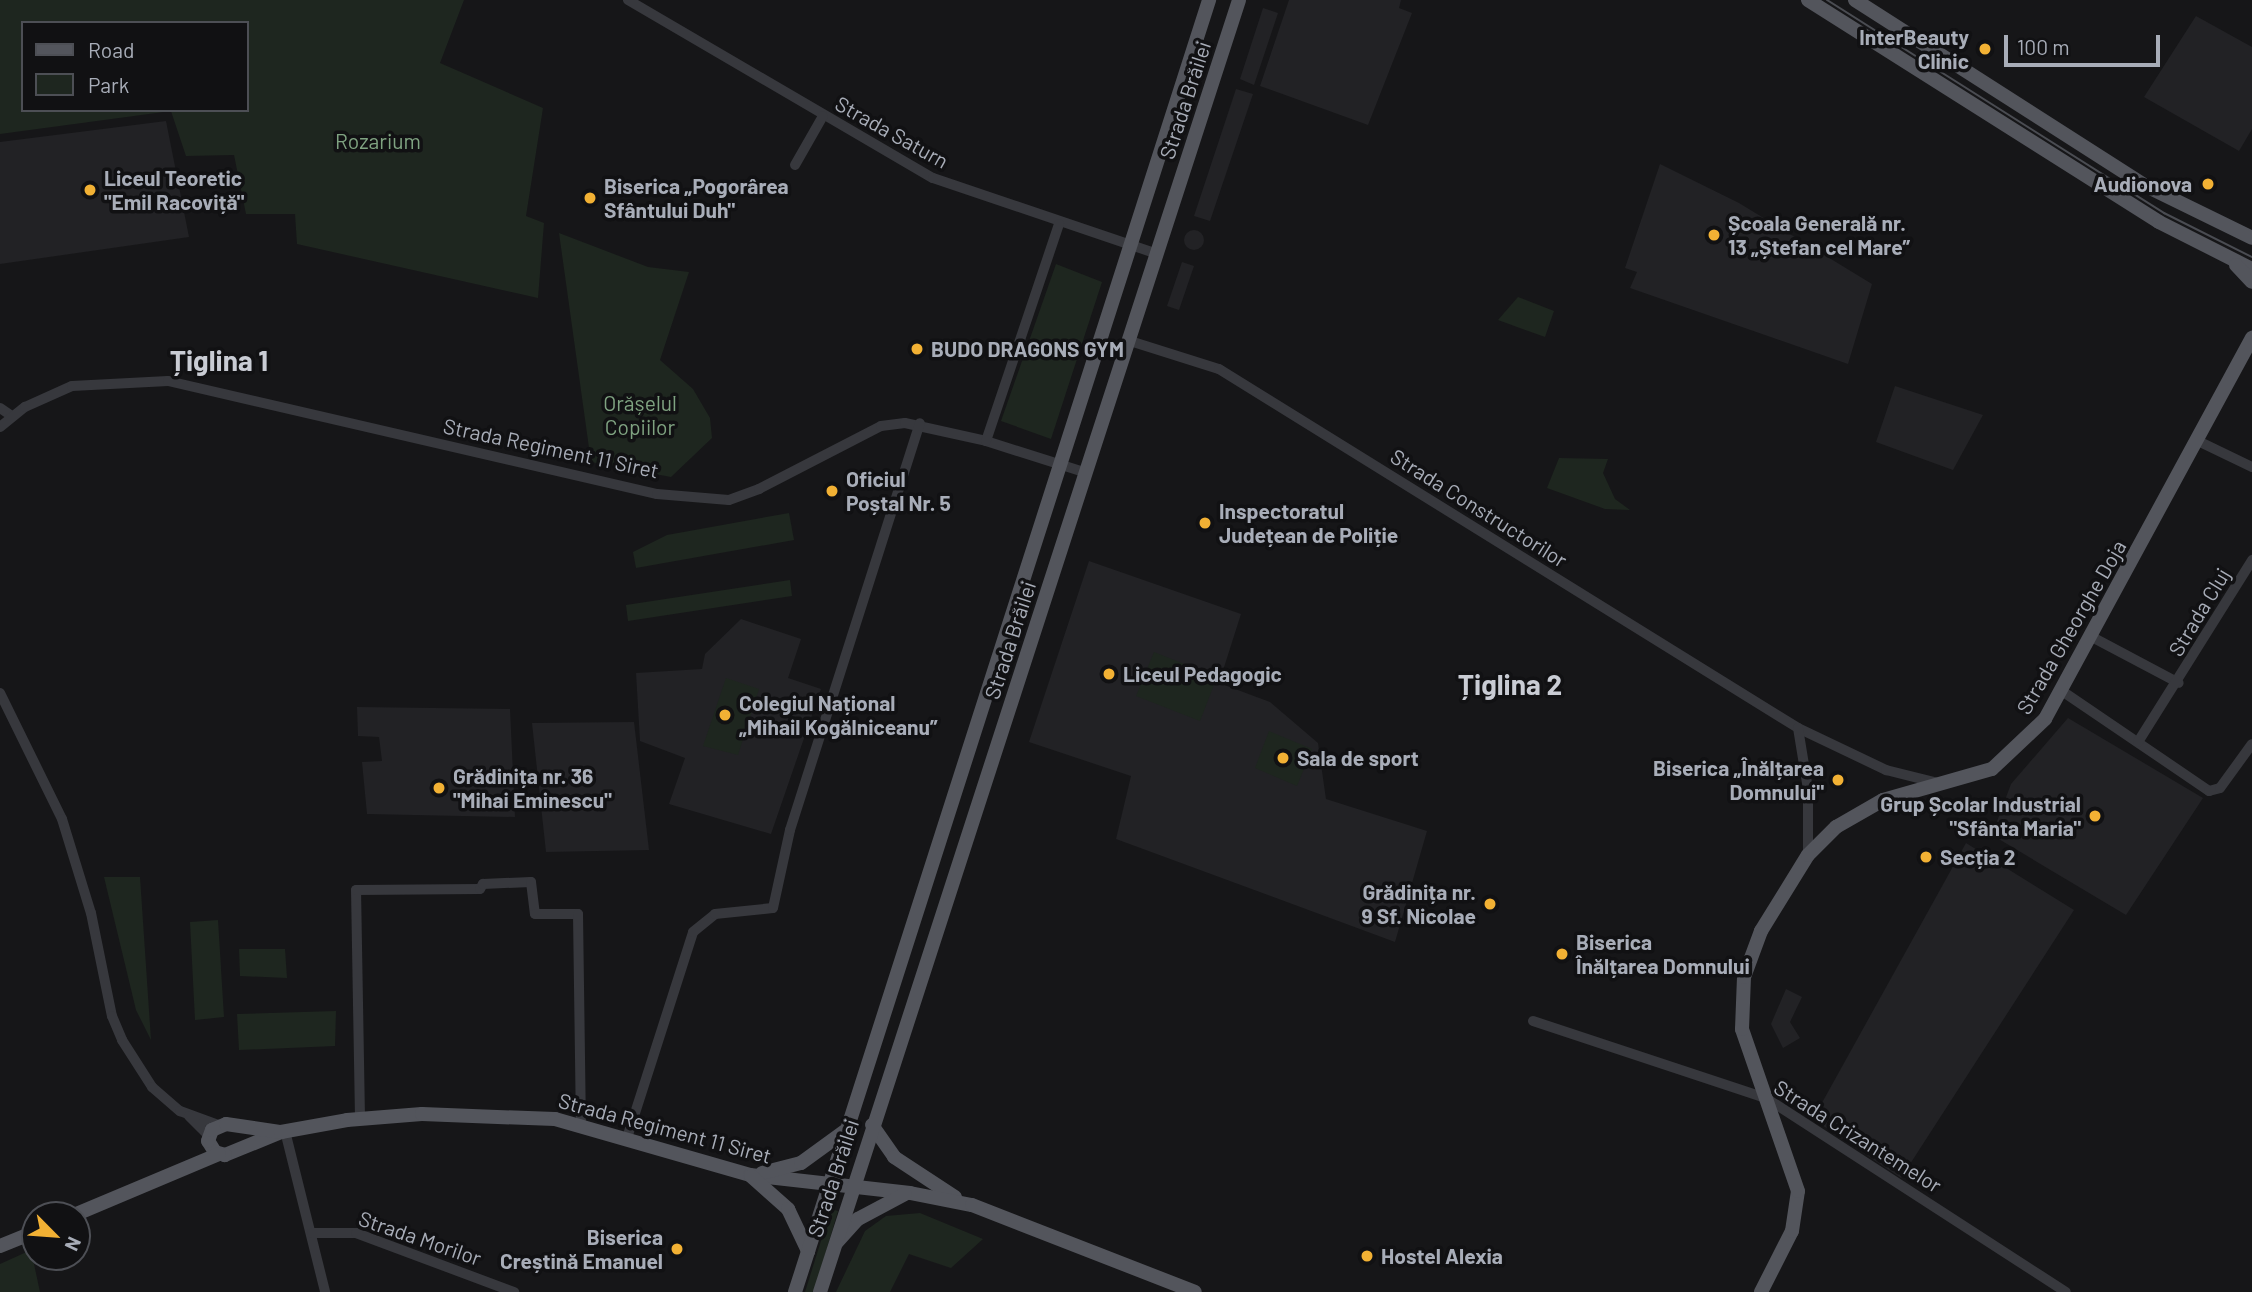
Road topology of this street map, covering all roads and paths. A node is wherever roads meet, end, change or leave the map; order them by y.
1 (628, 0) edge
2 (1209, 0) edge
3 (1239, 0) edge
4 (1808, 0) edge
5 (1855, 0) edge
6 (823, 116) junction
7 (795, 165) dead end
8 (1059, 224) junction
9 (2251, 237) edge
10 (1131, 246) junction
11 (1157, 254) junction
12 (2235, 264) junction
13 (2252, 270) edge
14 (2252, 282) edge
15 (2252, 338) edge
16 (1130, 341) junction
17 (0, 408) edge
18 (12, 416) junction
19 (920, 423) junction
20 (0, 427) edge
21 (986, 440) junction
22 (2199, 441) junction
23 (1062, 466) junction
24 (2252, 467) edge
25 (1087, 473) junction
26 (2252, 560) edge
27 (2092, 637) junction
28 (2179, 683) junction
29 (2062, 691) junction
30 (0, 693) edge
31 (1798, 728) junction
32 (2138, 742) junction
33 (2252, 744) edge
34 (1938, 783) junction
35 (1808, 855) junction
36 (1533, 1021) dead end
37 (1766, 1098) junction
38 (360, 1118) junction
39 (581, 1124) junction
40 (872, 1125) junction
41 (283, 1131) junction
42 (845, 1131) junction
43 (217, 1133) junction
44 (627, 1138) junction
45 (237, 1146) junction
46 (219, 1154) junction
47 (184, 1168) junction
48 (750, 1175) junction
49 (829, 1186) junction
50 (852, 1187) junction
51 (909, 1193) junction
52 (972, 1205) junction
53 (91, 1208) edge
54 (312, 1233) junction
55 (21, 1238) edge
56 (0, 1246) edge
57 (808, 1251) junction
58 (830, 1256) junction
59 (325, 1292) edge
60 (514, 1292) edge
61 (795, 1292) edge
62 (820, 1292) edge
63 (1195, 1292) edge
64 (1761, 1292) edge
65 (2066, 1292) edge

1 - 6 street, Strada Saturn
2 - 10 main road, Strada Brăilei
3 - 11 main road, Strada Brăilei
4 - 12 main road
5 - 9 main road
6 - 7 street
6 - 8 street, Strada Saturn
8 - 10 street, Strada Saturn
8 - 21 street
10 - 11 street, Strada Saturn
10 - 23 main road, Strada Brăilei
11 - 16 main road, Strada Brăilei
12 - 13 main road
12 - 14 main road
15 - 22 main road, Strada Gheorghe Doja
16 - 25 main road, Strada Brăilei
16 - 31 street, Strada Constructorilor
17 - 18 street
18 - 19 street, Strada Regiment 11 Siret
18 - 20 street, Strada Regiment 11 Siret
19 - 21 street, Strada Regiment 11 Siret
19 - 44 street
21 - 23 street, Strada Regiment 11 Siret
22 - 24 street
22 - 27 main road, Strada Gheorghe Doja
23 - 25 street, Strada Regiment 11 Siret
23 - 42 main road, Strada Brăilei
25 - 40 main road, Strada Brăilei
26 - 28 street, Strada Cluj
27 - 28 street, Strada Cluj
27 - 29 main road, Strada Gheorghe Doja
28 - 32 street, Strada Cluj
29 - 32 street
29 - 34 main road, Strada Gheorghe Doja
30 - 43 street
31 - 34 street, Strada Constructorilor
31 - 35 street
32 - 33 street
34 - 35 main road, Strada Gheorghe Doja
35 - 37 main road, Strada Gheorghe Doja
36 - 37 street, Strada Crizantemelor
37 - 64 main road, Strada Gheorghe Doja
37 - 65 street, Strada Crizantemelor
38 - 39 main road, Strada Regiment 11 Siret
38 - 39 street
38 - 41 main road, Strada Regiment 11 Siret
39 - 44 main road, Strada Regiment 11 Siret
40 - 50 main road, Strada Brăilei
40 - 52 main road
41 - 43 main road, Strada Regiment 11 Siret
41 - 45 main road, Strada Regiment 11 Siret
41 - 54 street
42 - 48 main road
42 - 49 main road, Strada Brăilei
43 - 45 main road
43 - 46 main road
43 - 47 main road
44 - 48 main road, Strada Regiment 11 Siret
45 - 46 main road, Strada Regiment 11 Siret
46 - 47 main road, Strada Regiment 11 Siret
47 - 53 main road, Strada Regiment 11 Siret
48 - 49 main road, Strada Regiment 11 Siret
48 - 57 main road
49 - 50 main road, Strada Regiment 11 Siret
49 - 57 main road, Strada Brăilei
50 - 51 main road, Strada Regiment 11 Siret
50 - 58 main road, Strada Brăilei
51 - 52 main road, Strada Regiment 11 Siret
51 - 58 main road
52 - 63 main road
54 - 59 street
54 - 60 street, Strada Morilor
55 - 56 main road
57 - 61 main road, Strada Brăilei
58 - 62 main road, Strada Brăilei

